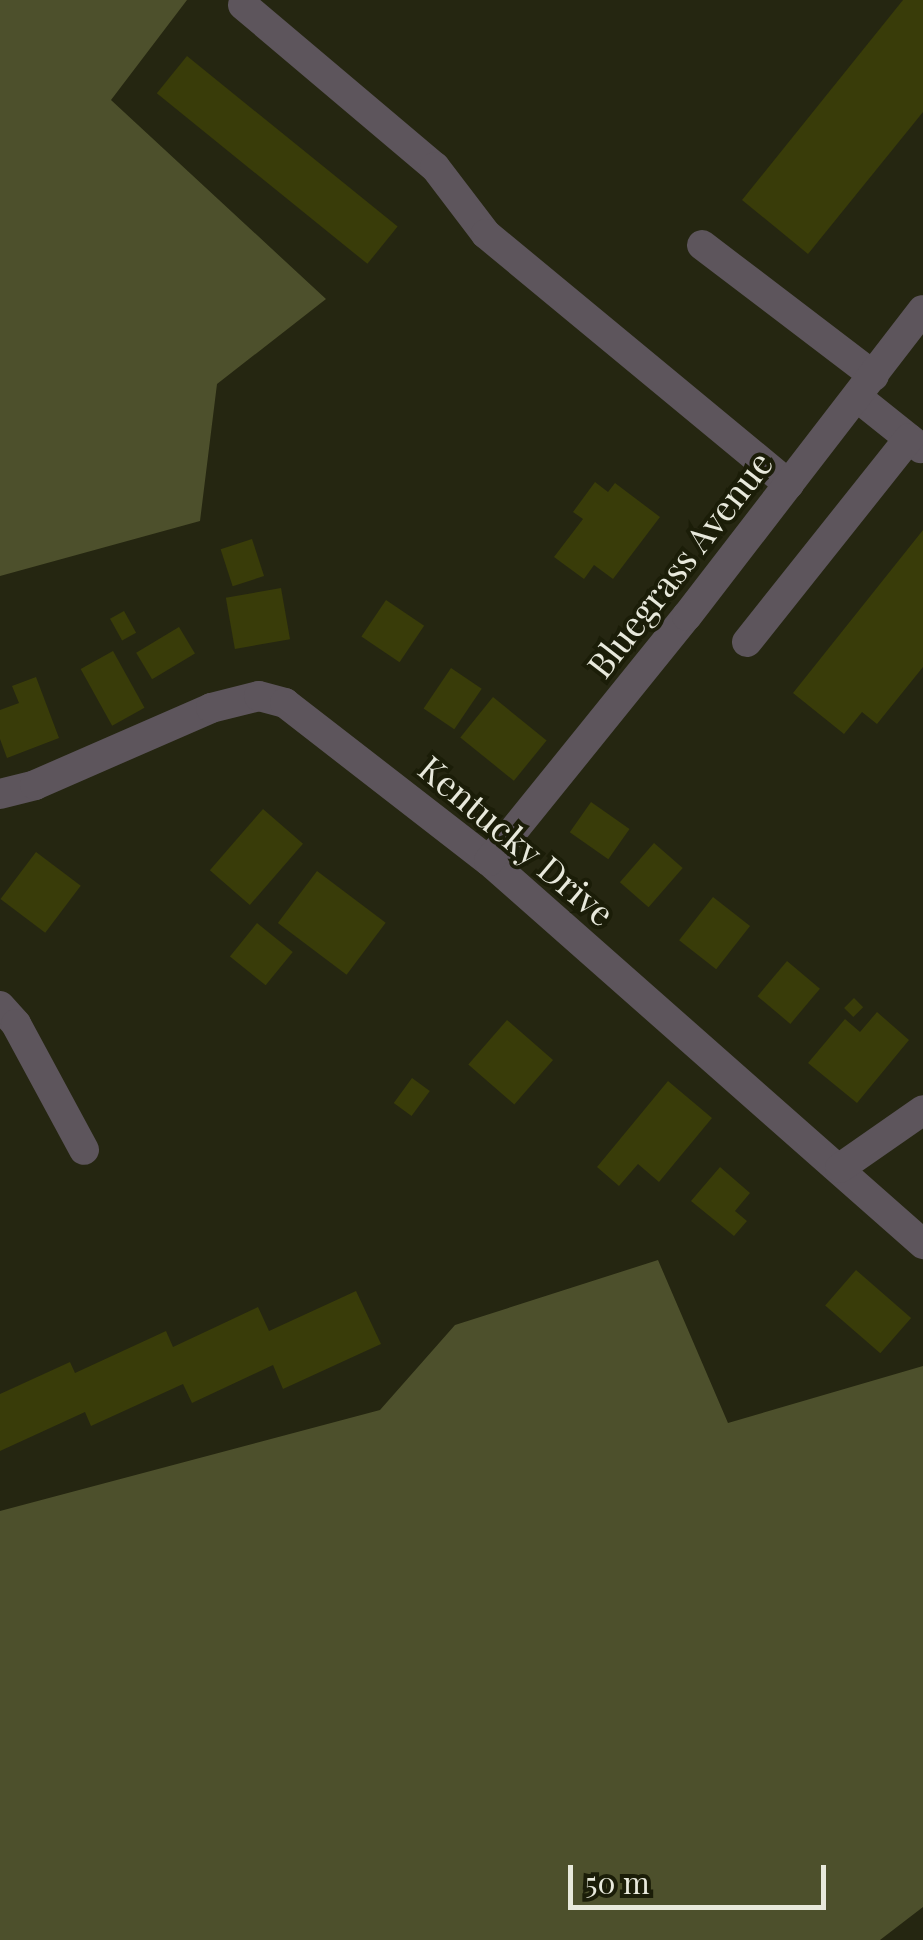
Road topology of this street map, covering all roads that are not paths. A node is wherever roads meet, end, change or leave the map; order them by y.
1 (243, 5) dead end
2 (702, 245) dead end
3 (923, 310) edge
4 (865, 386) junction
5 (916, 443) edge
6 (789, 485) junction
7 (747, 642) dead end
8 (0, 794) edge
9 (489, 861) junction
10 (0, 1006) edge
11 (923, 1110) edge
12 (84, 1150) dead end
13 (840, 1168) junction
14 (923, 1244) edge

1 - 6 street
2 - 4 street
3 - 4 street, Bluegrass Avenue
4 - 5 street
4 - 6 street, Bluegrass Avenue
5 - 7 street
6 - 9 street, Bluegrass Avenue
8 - 9 street, Kentucky Drive
9 - 13 street, Kentucky Drive
10 - 12 street
11 - 13 street
13 - 14 street, Kentucky Drive

